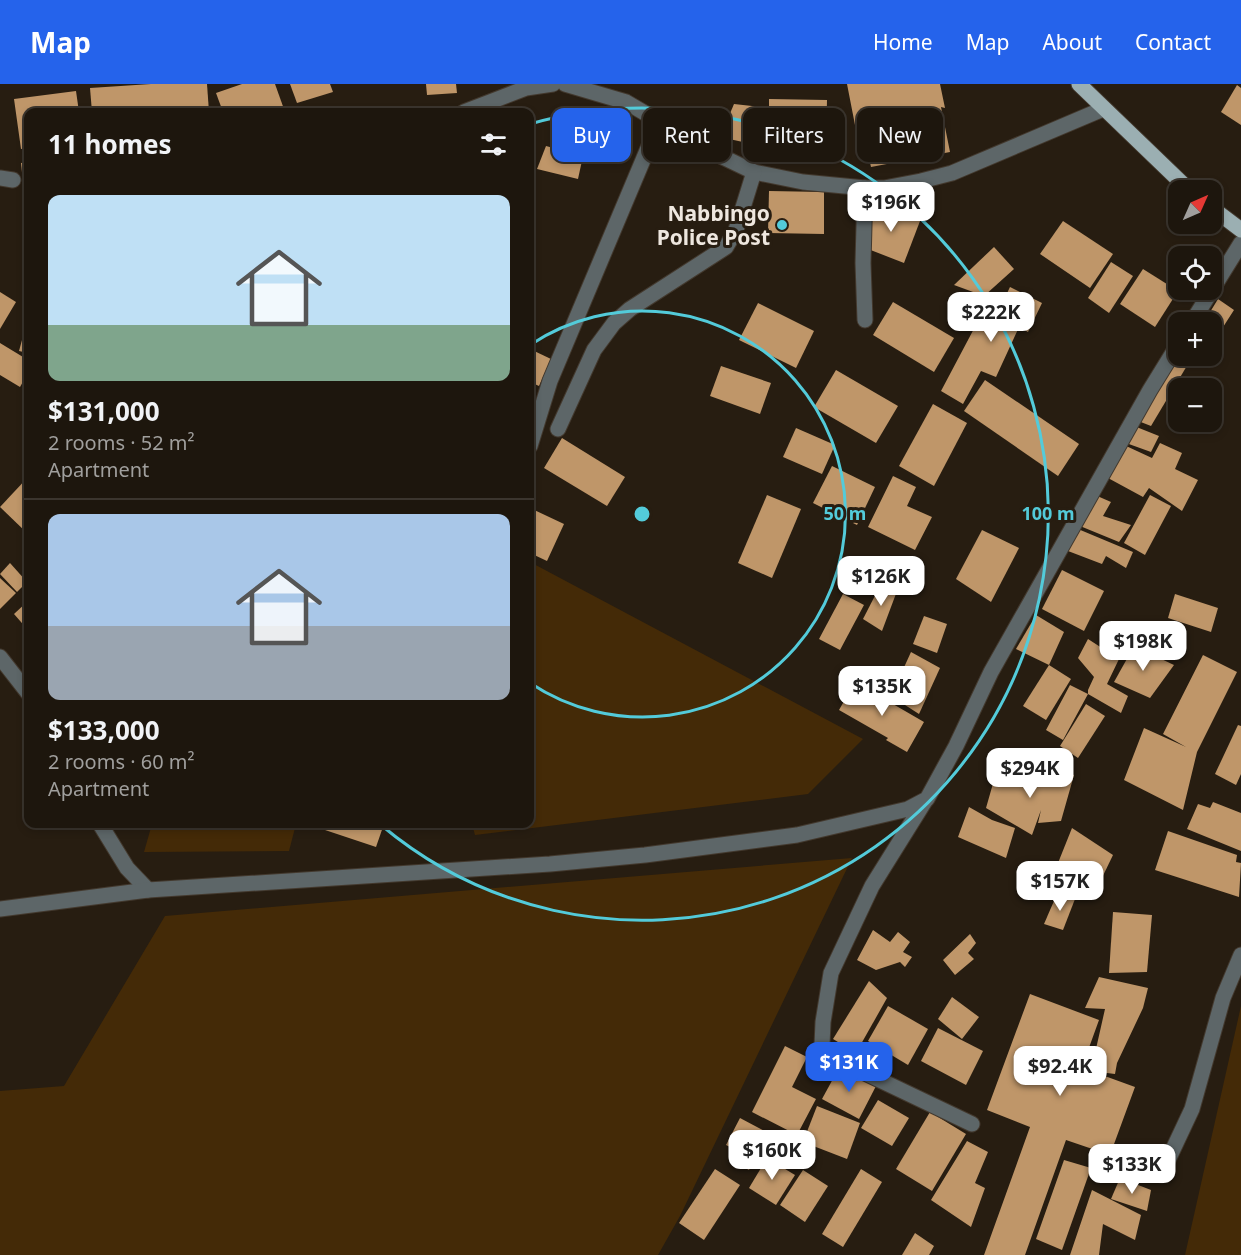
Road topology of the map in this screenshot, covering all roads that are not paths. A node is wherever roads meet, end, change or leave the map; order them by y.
1 (553, 84) edge
2 (565, 84) edge
3 (1078, 84) edge
4 (474, 108) edge
5 (1103, 109) junction
6 (643, 112) edge
7 (643, 160) edge
8 (731, 161) edge
9 (754, 172) junction
10 (1178, 180) edge
11 (865, 188) junction
12 (1222, 216) edge
13 (1241, 230) edge
14 (1241, 243) edge
15 (1198, 312) edge
16 (865, 320) dead end
17 (1168, 361) edge
18 (558, 429) dead end
19 (534, 433) edge
20 (0, 657) edge
21 (24, 688) edge
22 (927, 799) junction
23 (102, 828) edge
24 (148, 890) junction
25 (0, 909) edge
26 (1241, 955) edge
27 (972, 1124) dead end
28 (1161, 1175) dead end

1 - 4 street
2 - 6 street
3 - 5 main road
5 - 10 main road
5 - 11 street
7 - 19 street
8 - 9 street
9 - 11 street
9 - 18 street
11 - 16 street
12 - 13 main road
14 - 15 street
17 - 22 street
20 - 21 street
22 - 24 street
22 - 27 street
23 - 24 street
24 - 25 street
26 - 28 street

